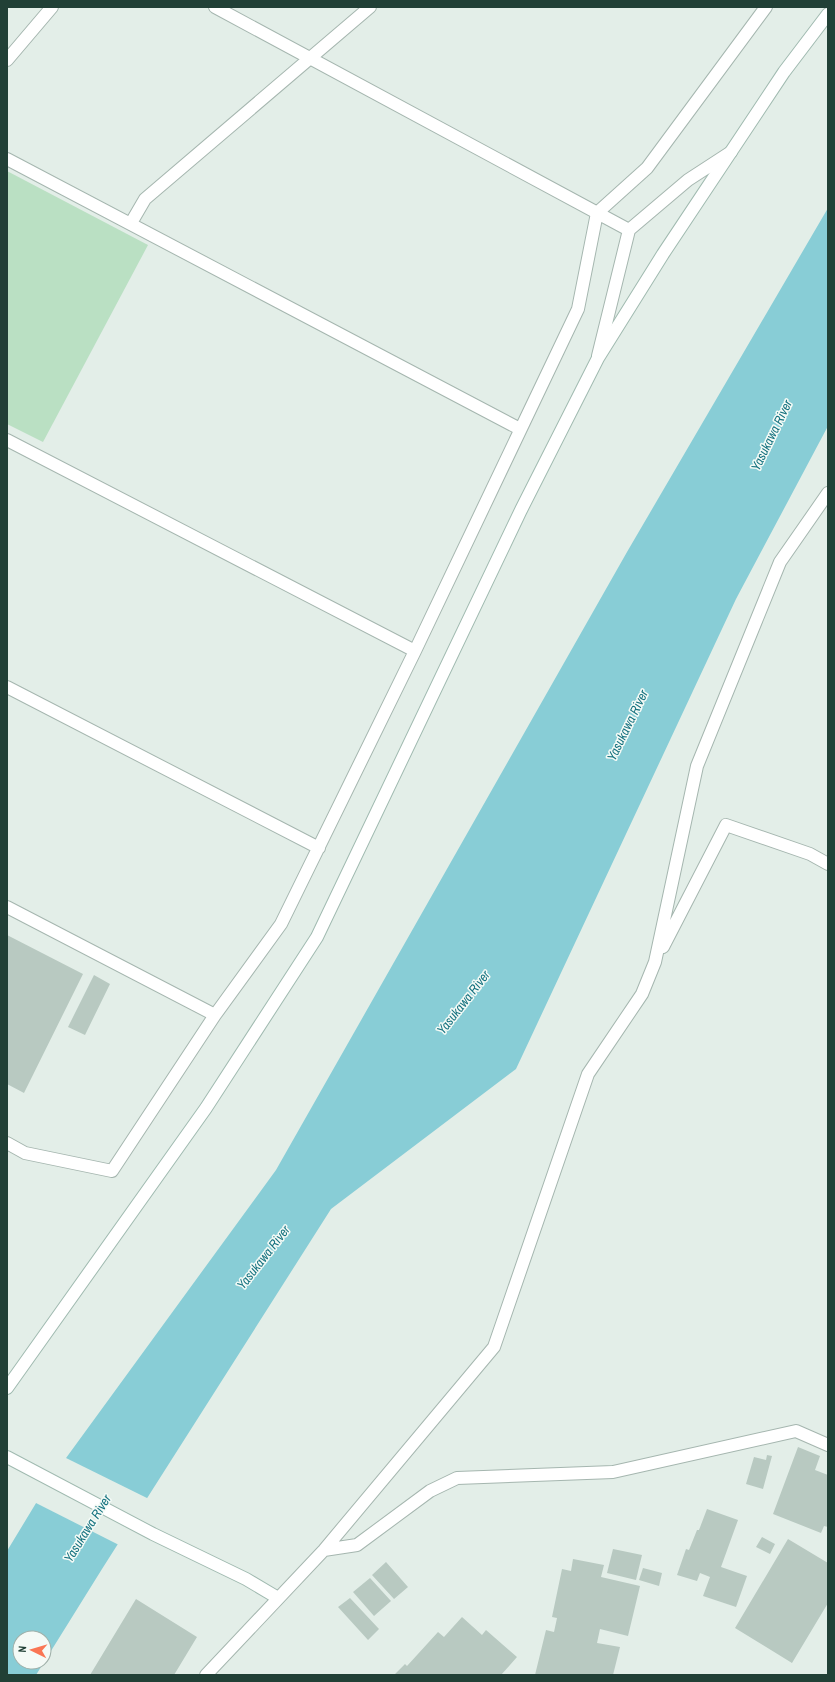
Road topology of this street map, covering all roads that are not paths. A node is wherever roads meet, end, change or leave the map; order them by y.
1 (52, 7) edge
2 (215, 7) edge
3 (370, 7) edge
4 (766, 7) edge
5 (828, 14) edge
6 (310, 58) junction
7 (7, 60) edge
8 (731, 152) junction
9 (7, 159) edge
10 (597, 213) junction
11 (131, 223) junction
12 (629, 230) junction
13 (598, 358) junction
14 (520, 429) junction
15 (7, 440) edge
16 (828, 493) edge
17 (415, 651) junction
18 (7, 687) edge
19 (319, 848) junction
20 (828, 864) edge
21 (7, 907) edge
22 (655, 962) junction
23 (214, 1015) junction
24 (7, 1143) edge
25 (7, 1388) edge
26 (828, 1445) edge
27 (7, 1457) edge
28 (324, 1550) junction
29 (278, 1598) junction
30 (206, 1675) edge

1 - 7 street
2 - 6 street
3 - 6 street
4 - 10 street
5 - 8 street
6 - 10 street
6 - 11 street
8 - 12 street
8 - 13 street
9 - 11 street
10 - 12 street
10 - 14 street
11 - 14 street
12 - 13 street
13 - 25 street
14 - 17 street
15 - 17 street
16 - 22 street
17 - 19 street
18 - 19 street
19 - 23 street
20 - 22 street
21 - 23 street
22 - 28 street
23 - 24 street
26 - 28 street
27 - 29 street
28 - 29 street
29 - 30 street

